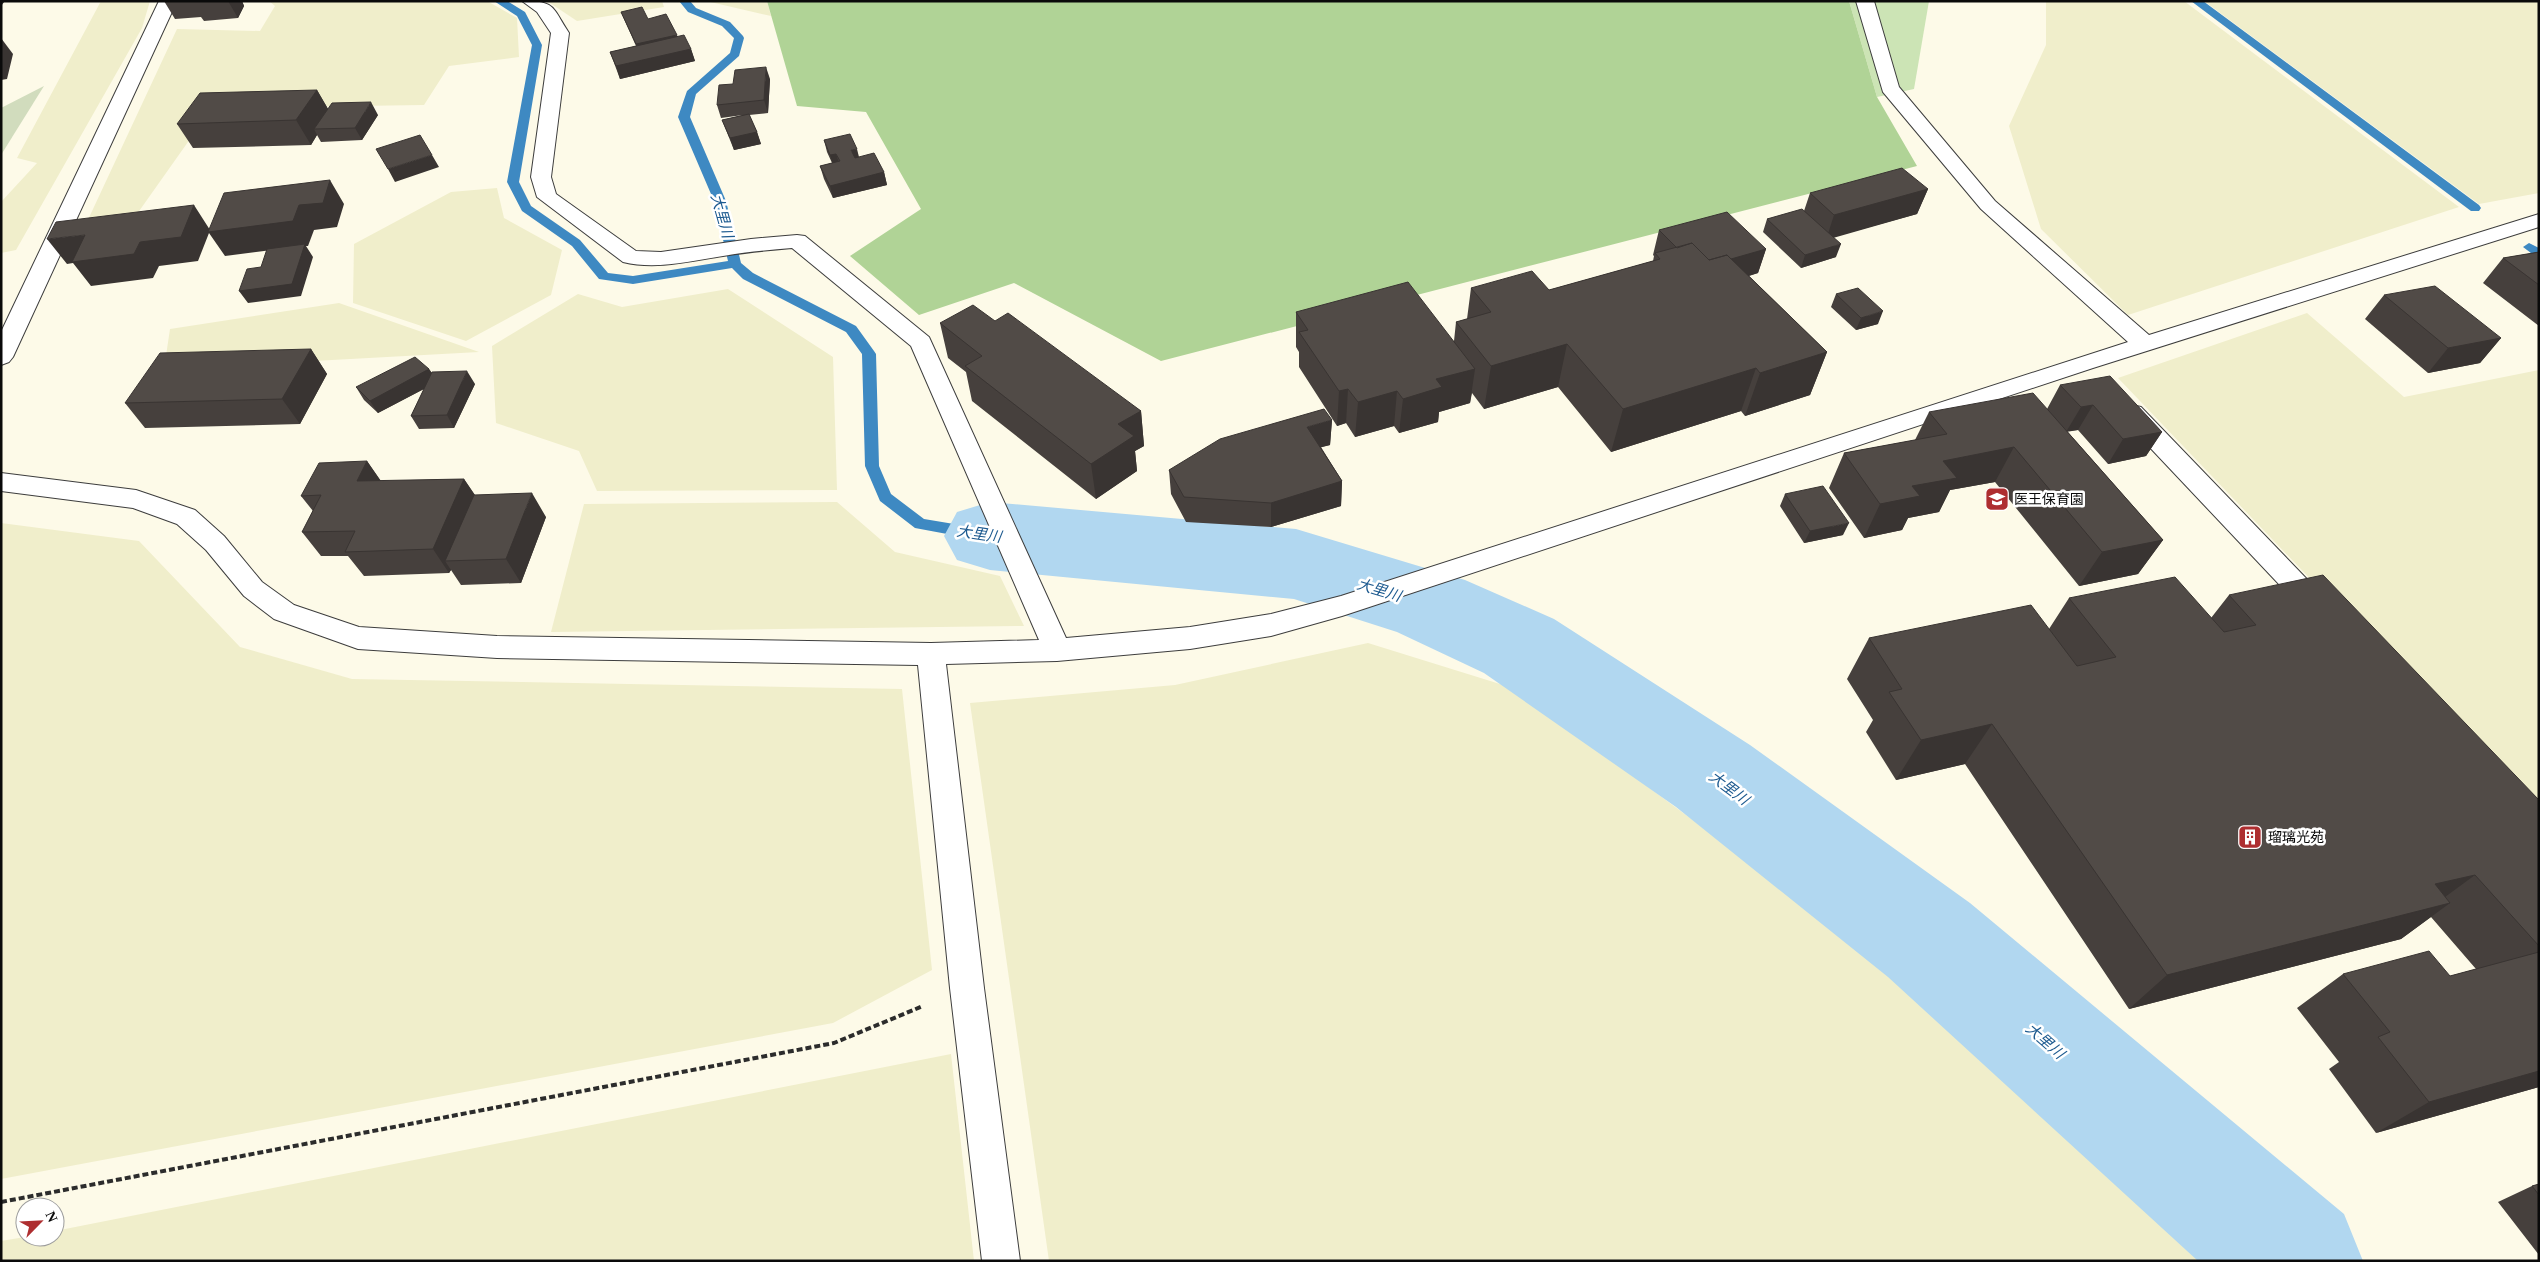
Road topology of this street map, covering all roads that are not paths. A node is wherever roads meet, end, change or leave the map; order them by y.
1 (168, 1) edge
2 (531, 1) edge
3 (1865, 1) edge
4 (2539, 220) edge
5 (2145, 344) junction
6 (1, 357) edge
7 (2085, 362) junction
8 (1, 482) edge
9 (2333, 624) edge
10 (1057, 650) junction
11 (931, 654) junction
12 (1001, 1261) edge

1 - 6 street
2 - 10 street
3 - 5 street
4 - 5 street
5 - 7 street
7 - 9 street
7 - 10 street
8 - 11 street
10 - 11 street
11 - 12 street

